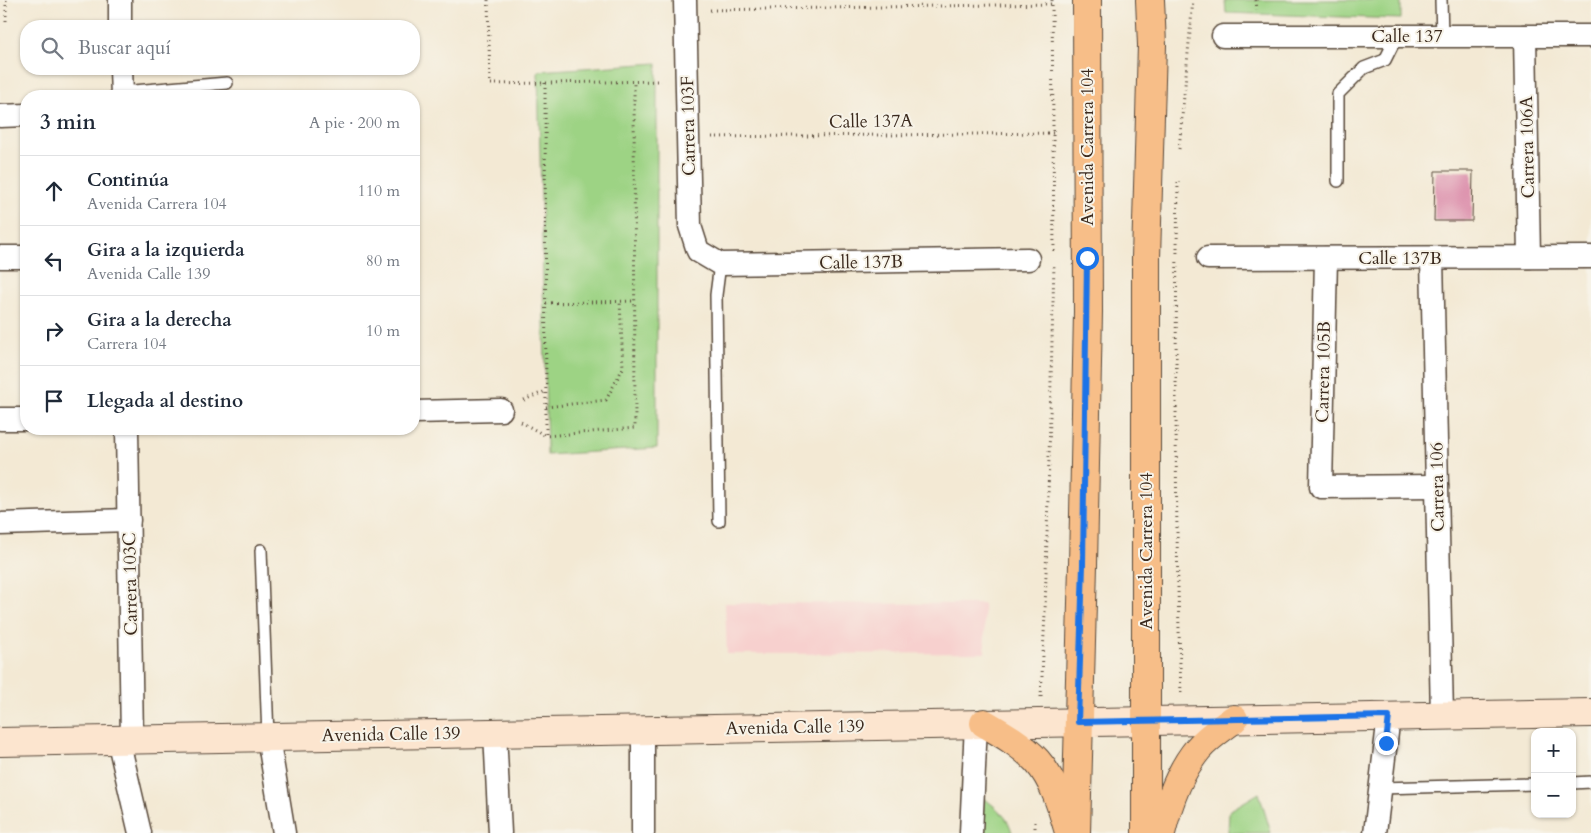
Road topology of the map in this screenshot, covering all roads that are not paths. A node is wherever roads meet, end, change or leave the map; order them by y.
1 (120, 0) edge
2 (1086, 0) edge
3 (1150, 0) edge
4 (1441, 0) edge
5 (685, 5) edge
6 (120, 20) edge
7 (1223, 36) dead end
8 (1397, 36) junction
9 (1442, 36) junction
10 (1525, 36) junction
11 (1591, 36) edge
12 (121, 75) edge
13 (227, 83) dead end
14 (122, 90) edge
15 (160, 90) edge
16 (20, 115) edge
17 (0, 116) edge
18 (1338, 181) dead end
19 (0, 257) edge
20 (20, 257) edge
21 (1529, 257) junction
22 (1591, 257) edge
23 (1208, 258) dead end
24 (1326, 258) junction
25 (1432, 258) junction
26 (1028, 259) dead end
27 (720, 264) junction
28 (501, 410) dead end
29 (420, 412) edge
30 (0, 419) edge
31 (20, 419) edge
32 (127, 435) edge
33 (1437, 486) junction
34 (129, 520) junction
35 (719, 521) dead end
36 (0, 524) edge
37 (261, 550) dead end
38 (1591, 713) edge
39 (1389, 716) junction
40 (1442, 716) junction
41 (1234, 719) junction
42 (1146, 721) junction
43 (1078, 722) junction
44 (980, 723) junction
45 (643, 730) junction
46 (495, 732) junction
47 (268, 737) junction
48 (125, 739) junction
49 (0, 742) edge
50 (1591, 782) edge
51 (1576, 783) edge
52 (1531, 784) edge
53 (1380, 788) junction
54 (140, 833) edge
55 (284, 833) edge
56 (500, 833) edge
57 (643, 833) edge
58 (971, 833) edge
59 (1069, 833) edge
60 (1076, 833) edge
61 (1146, 833) edge
62 (1160, 833) edge
63 (1375, 833) edge

1 - 6 street
2 - 43 main road, Avenida Carrera 104
3 - 42 main road, Avenida Carrera 104
4 - 9 lane
5 - 27 street, Carrera 103F
7 - 8 street, Calle 137
8 - 9 street, Calle 137
8 - 18 lane
9 - 10 street, Calle 137
10 - 11 street, Calle 137
10 - 21 street, Carrera 106A
12 - 14 street
13 - 15 lane
16 - 17 street
19 - 20 street
21 - 22 street, Calle 137B
21 - 25 street, Calle 137B
23 - 24 street, Calle 137B
24 - 25 street, Calle 137B
24 - 33 street, Carrera 105B
25 - 33 street, Carrera 106
26 - 27 street, Calle 137B
27 - 35 lane
28 - 29 street
30 - 31 street
32 - 34 street, Carrera 103C
33 - 40 street, Carrera 106
34 - 36 street
34 - 48 street, Carrera 103C
37 - 47 lane
38 - 40 main road, Avenida Calle 139
39 - 40 main road, Avenida Calle 139
39 - 41 main road, Avenida Calle 139
39 - 53 street
41 - 42 main road, Avenida Calle 139
41 - 62 main road
42 - 43 main road, Avenida Calle 139
42 - 61 main road, Avenida Carrera 104
43 - 44 main road, Avenida Calle 139
43 - 60 main road, Avenida Carrera 104
44 - 45 main road, Avenida Calle 139
44 - 58 street
44 - 59 main road
45 - 46 main road, Avenida Calle 139
45 - 57 street
46 - 47 main road, Avenida Calle 139
46 - 56 street
47 - 48 main road, Avenida Calle 139
47 - 55 street
48 - 49 main road, Avenida Calle 139
48 - 54 street, Carrera 103C
50 - 51 lane
52 - 53 lane
53 - 63 street

